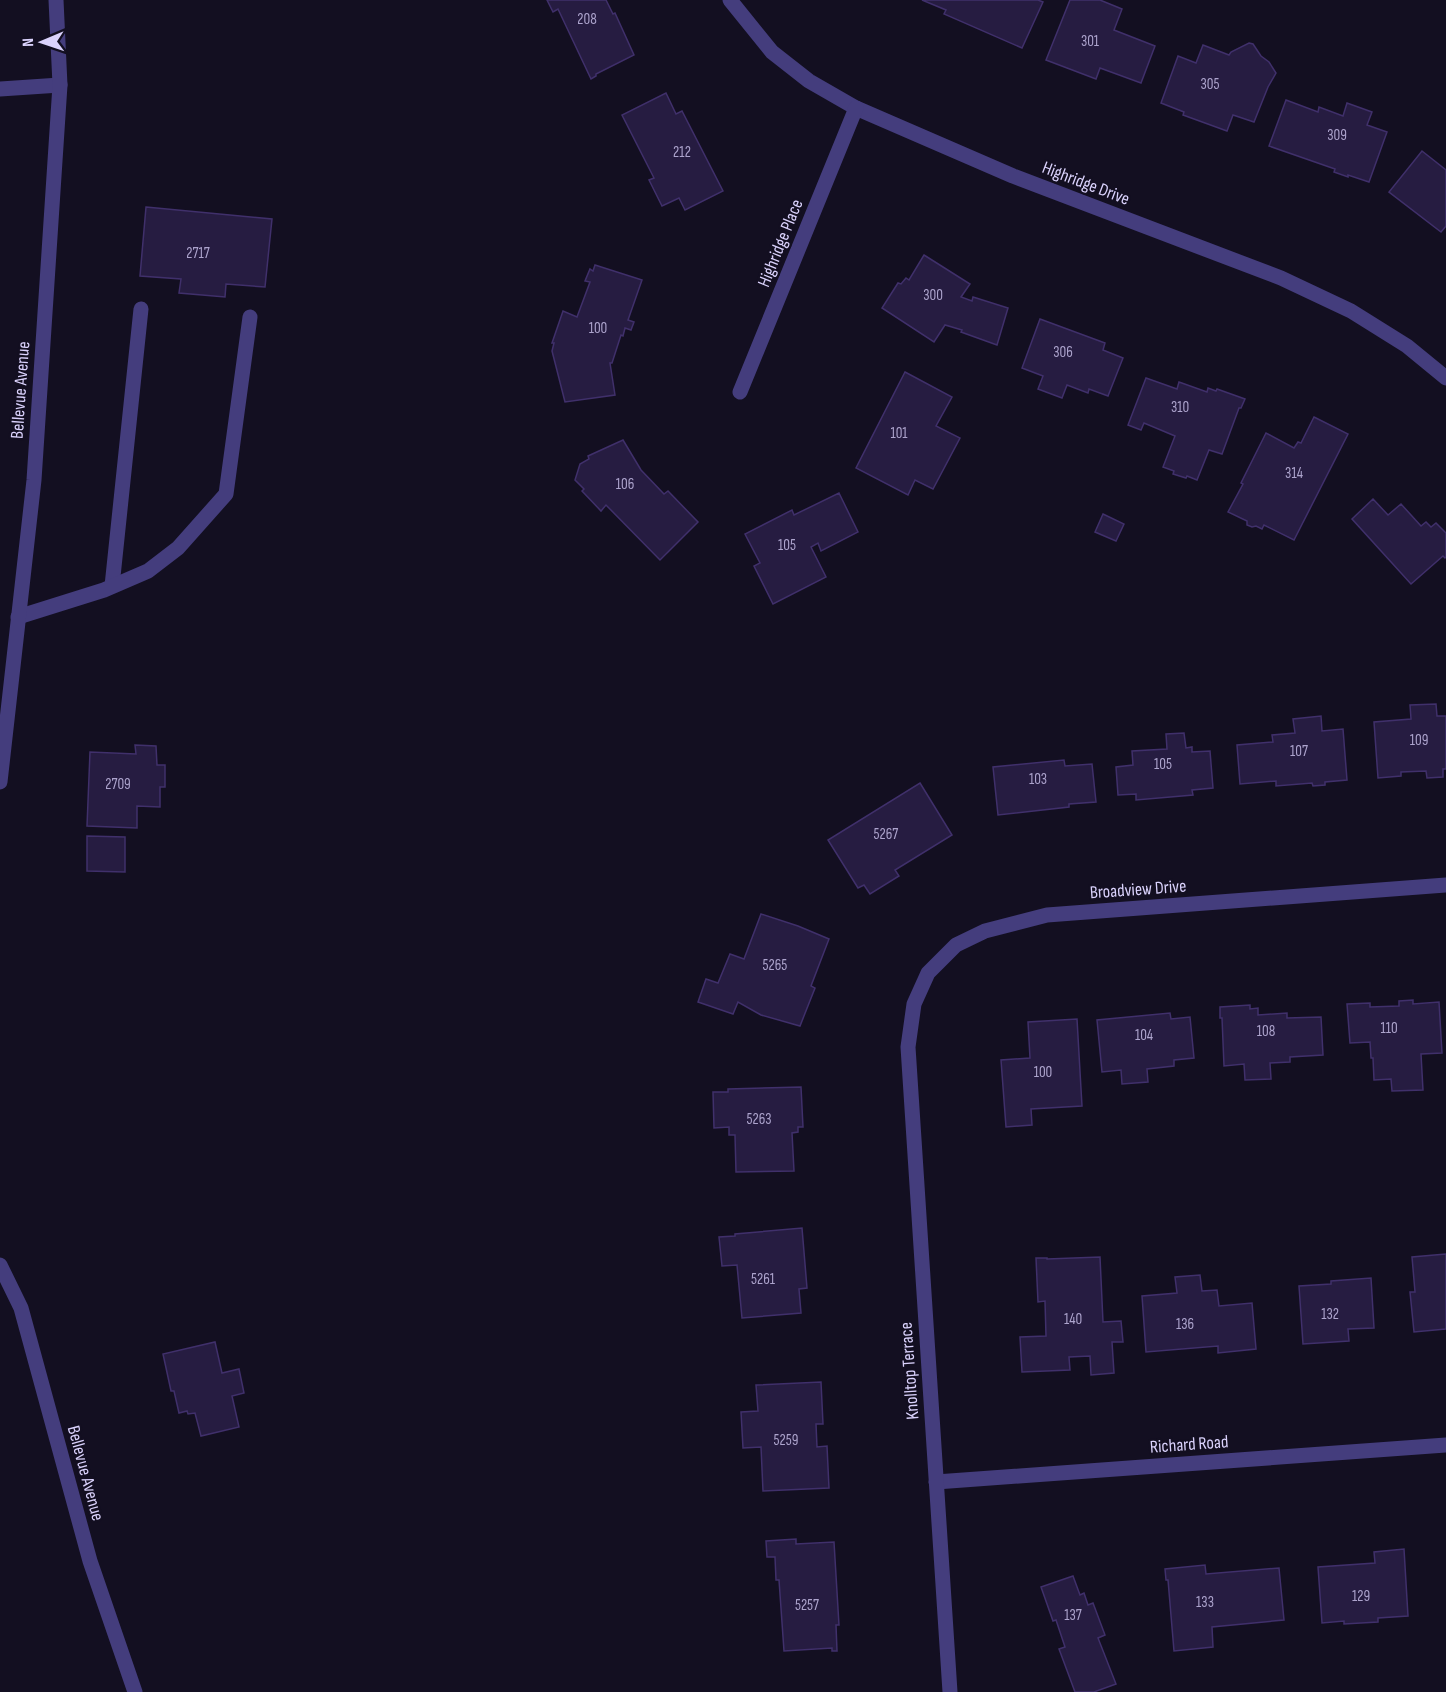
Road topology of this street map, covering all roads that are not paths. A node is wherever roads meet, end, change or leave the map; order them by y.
1 (56, 0) edge
2 (730, 0) edge
3 (60, 85) junction
4 (0, 89) edge
5 (856, 108) junction
6 (141, 309) dead end
7 (250, 317) dead end
8 (1446, 378) edge
9 (740, 392) dead end
10 (112, 586) junction
11 (18, 617) junction
12 (4, 707) edge
13 (0, 782) edge
14 (1446, 885) edge
15 (908, 1047) joint
16 (0, 1265) edge
17 (1446, 1445) edge
18 (936, 1482) junction
19 (135, 1692) edge
20 (950, 1692) edge

1 - 3 street, Bellevue Avenue
2 - 5 street, Highridge Drive
3 - 4 street
3 - 11 street, Bellevue Avenue
5 - 8 street, Highridge Drive
5 - 9 street, Highridge Place
6 - 10 street
7 - 10 street
10 - 11 street
11 - 12 street, Bellevue Avenue
12 - 13 street, Bellevue Avenue
14 - 15 street, Broadview Drive
15 - 18 street, Knolltop Terrace
16 - 19 street, Bellevue Avenue
17 - 18 street, Richard Road
18 - 20 street, Knolltop Terrace

